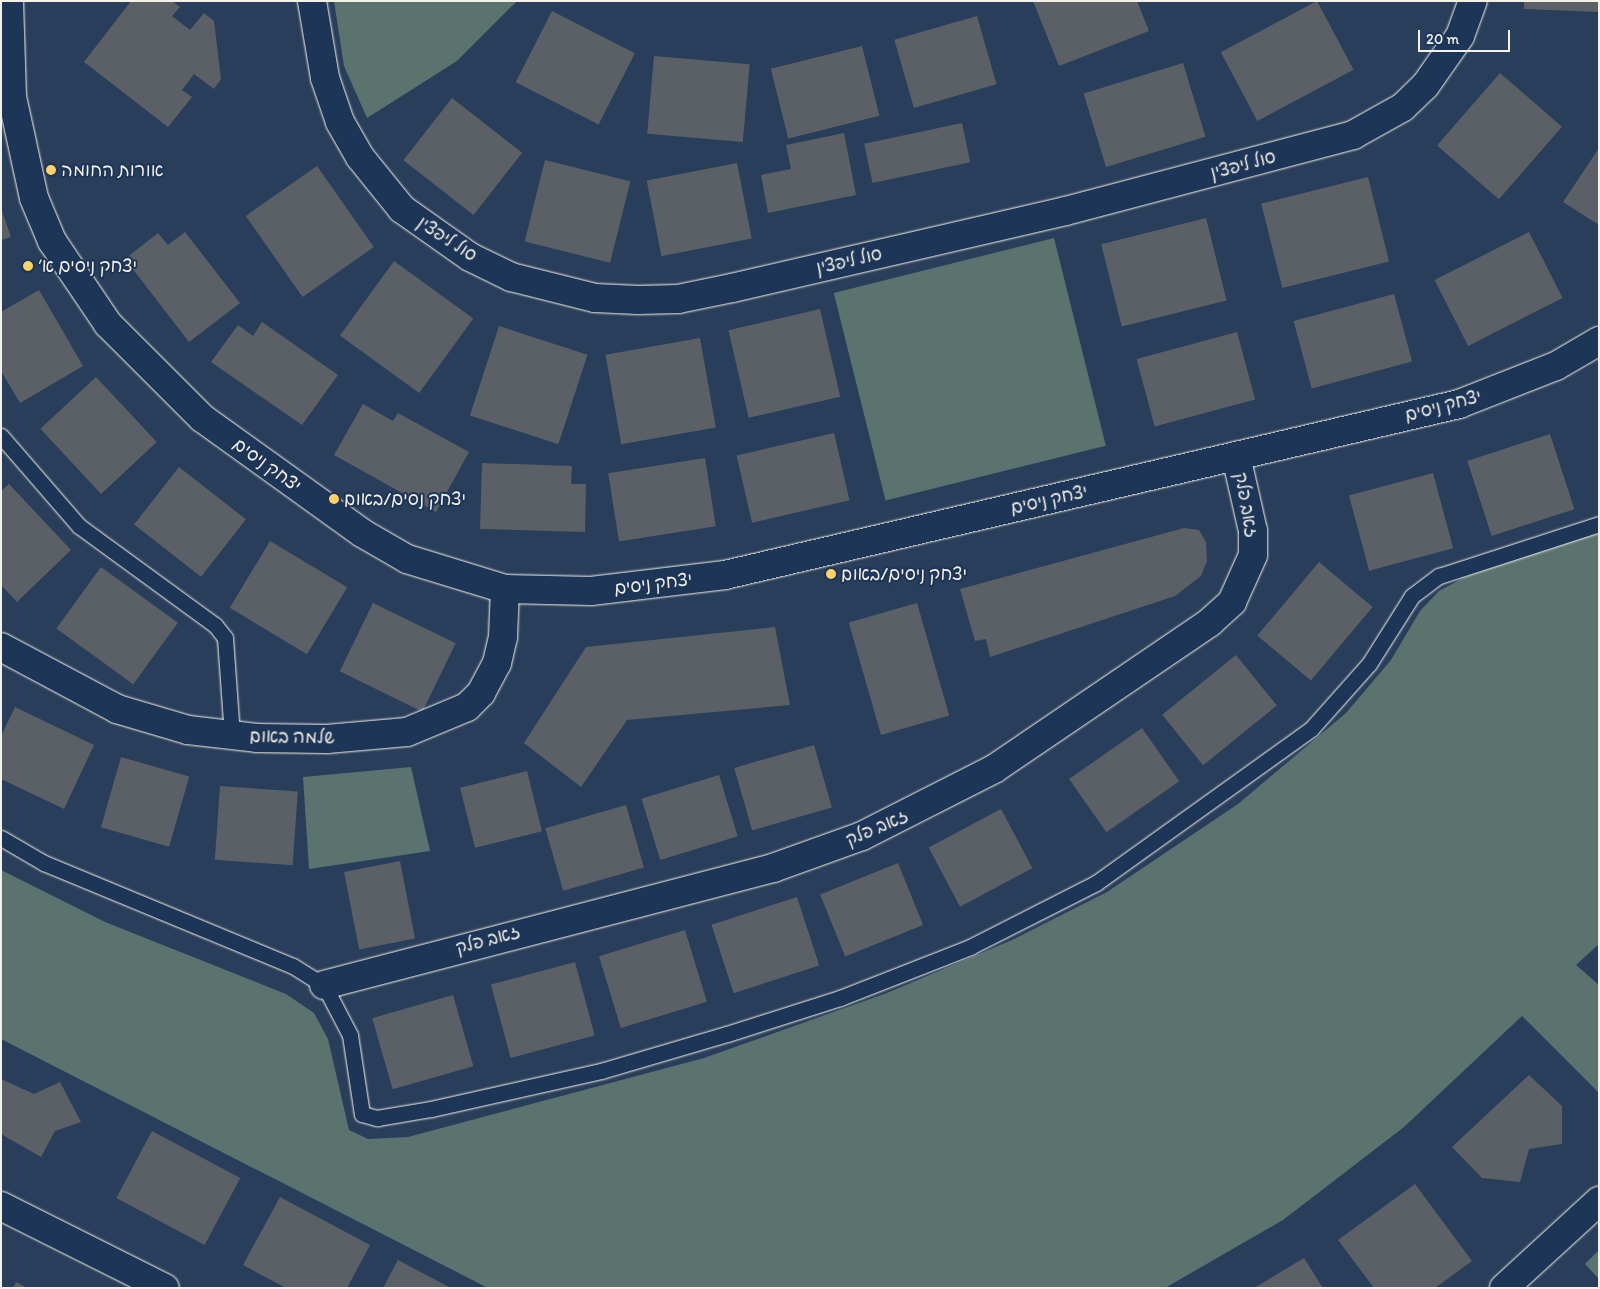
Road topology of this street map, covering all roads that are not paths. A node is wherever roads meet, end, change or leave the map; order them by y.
1 (9, 1) edge
2 (312, 1) edge
3 (1474, 1) edge
4 (1599, 342) edge
5 (1, 436) edge
6 (1236, 456) junction
7 (1599, 524) edge
8 (505, 589) junction
9 (1, 647) edge
10 (232, 735) junction
11 (1, 838) edge
12 (324, 985) junction
13 (1599, 1201) edge
14 (1, 1206) edge
15 (165, 1288) edge
16 (1504, 1288) edge

1 - 8 street, יצחק ניסים
2 - 3 street, סול ליפצין
4 - 6 street, יצחק ניסים
5 - 10 lane
6 - 8 street, יצחק ניסים
6 - 12 street, זאב פלק
7 - 12 lane
8 - 10 street, שלמה באום
9 - 10 street, שלמה באום
11 - 12 lane
13 - 16 street
14 - 15 street

